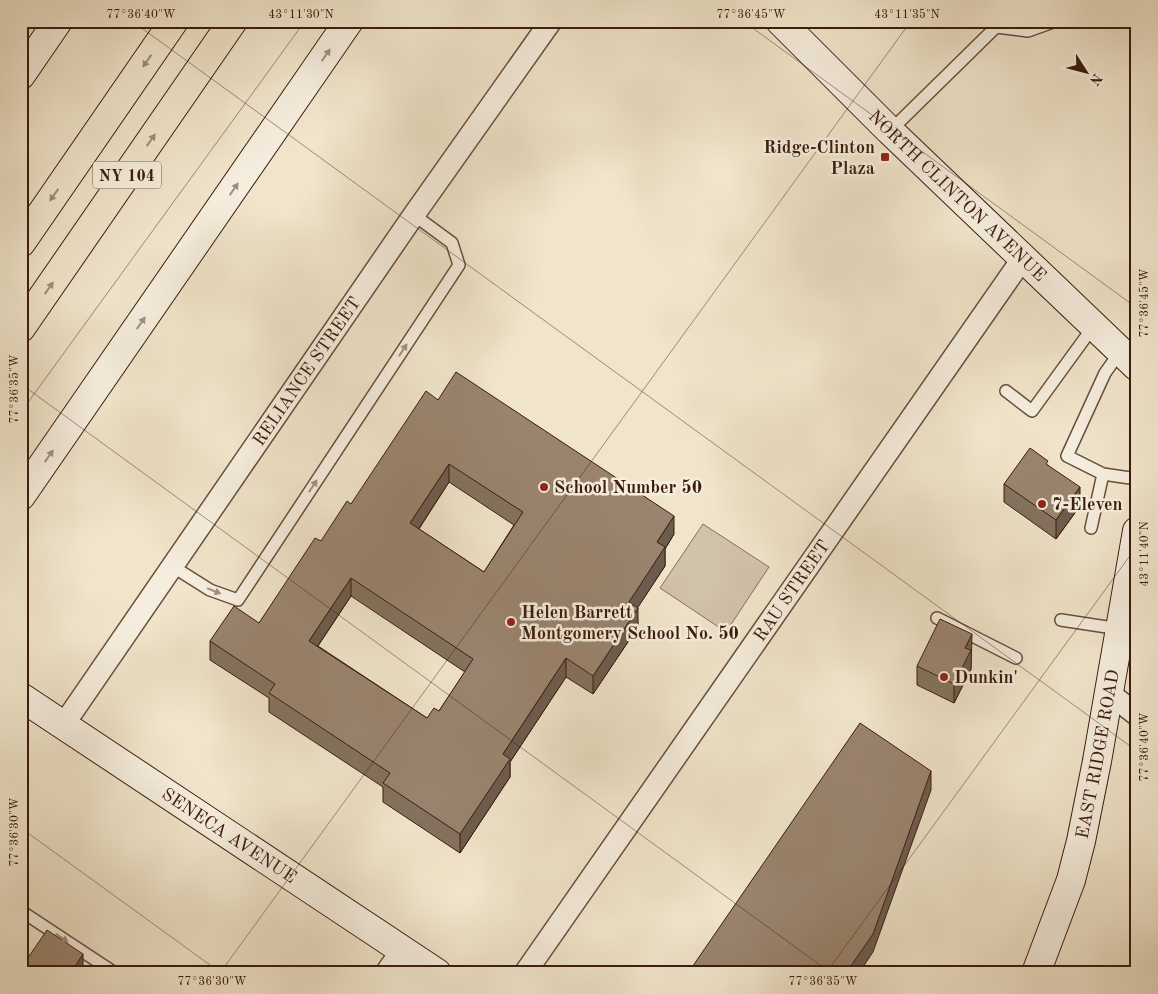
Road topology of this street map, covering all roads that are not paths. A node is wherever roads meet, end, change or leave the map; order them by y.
1 (58, 21) edge
2 (174, 21) edge
3 (233, 21) edge
4 (349, 21) edge
5 (551, 21) edge
6 (780, 21) edge
7 (1056, 21) edge
8 (996, 24) edge
9 (21, 75) edge
10 (890, 131) junction
11 (414, 215) junction
12 (21, 244) edge
13 (1022, 258) junction
14 (1093, 327) junction
15 (21, 328) edge
16 (1128, 359) edge
17 (1006, 390) dead end
18 (1103, 474) junction
19 (1137, 479) edge
20 (21, 496) edge
21 (1091, 528) dead end
22 (1137, 531) edge
23 (172, 566) junction
24 (937, 618) dead end
25 (1061, 620) dead end
26 (1120, 629) junction
27 (1016, 658) dead end
28 (1109, 693) junction
29 (21, 697) edge
30 (1137, 715) edge
31 (64, 724) junction
32 (21, 911) edge
33 (402, 950) junction
34 (115, 973) edge
35 (386, 973) edge
36 (437, 973) edge
37 (525, 973) edge
38 (1036, 973) edge

1 - 9 main road
2 -> 12 highway, NY 104
15 -> 3 highway, NY 104
20 -> 4 main road
5 - 11 street, RELIANCE STREET
6 - 10 main road, NORTH CLINTON AVENUE
7 - 8 lane
8 - 10 lane
10 - 13 main road, NORTH CLINTON AVENUE
11 - 23 street, RELIANCE STREET
23 -> 11 lane
13 - 14 main road, NORTH CLINTON AVENUE
13 - 37 street, RAU STREET
14 - 16 main road, NORTH CLINTON AVENUE
14 - 17 lane
16 - 18 lane
18 - 19 lane
18 - 21 lane
22 - 26 main road, EAST RIDGE ROAD
23 - 31 street, RELIANCE STREET
24 - 27 lane
25 - 26 lane
26 - 28 main road, EAST RIDGE ROAD
28 - 30 street
28 - 38 main road, EAST RIDGE ROAD
29 - 31 main road, SENECA AVENUE
31 - 33 main road, SENECA AVENUE
32 -> 34 lane
33 - 35 street
33 - 36 main road, SENECA AVENUE

